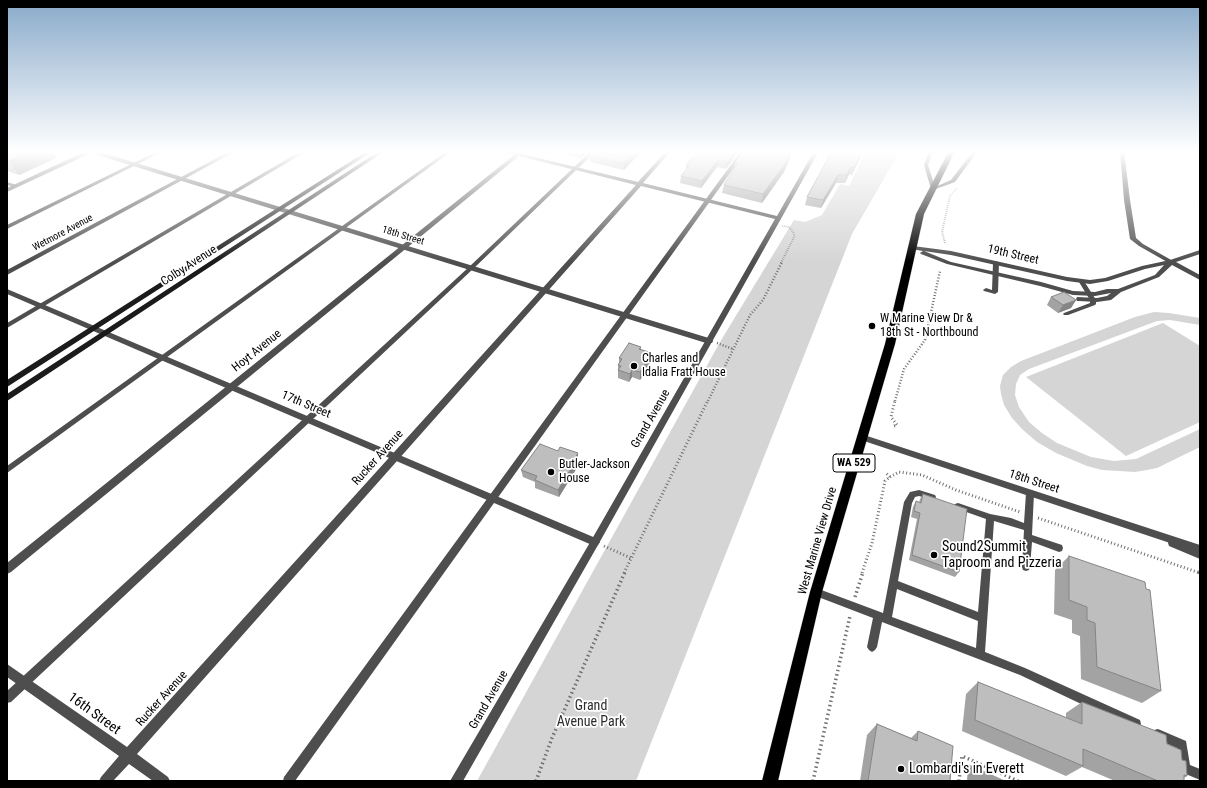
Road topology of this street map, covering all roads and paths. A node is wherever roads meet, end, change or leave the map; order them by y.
1 (89, 188) edge
2 (166, 188) edge
3 (211, 188) edge
4 (243, 188) edge
5 (313, 188) edge
6 (328, 188) edge
7 (398, 188) edge
8 (477, 188) edge
9 (555, 188) edge
10 (637, 188) edge
11 (656, 188) edge
12 (717, 188) edge
13 (797, 188) edge
14 (935, 188) edge
15 (957, 188) dead end
16 (1126, 188) edge
17 (932, 189) joint
18 (232, 194) junction
19 (708, 200) junction
20 (280, 209) junction
21 (291, 212) junction
22 (778, 221) junction
23 (7, 228) edge
24 (342, 228) junction
25 (944, 243) dead end
26 (403, 247) junction
27 (913, 248) junction
28 (1200, 252) edge
29 (1171, 262) junction
30 (996, 263) junction
31 (471, 268) junction
32 (940, 271) dead end
33 (7, 273) edge
34 (995, 274) junction
35 (1200, 278) edge
36 (1082, 282) junction
37 (986, 290) dead end
38 (7, 291) edge
39 (544, 291) junction
40 (995, 292) junction
41 (1002, 294) dead end
42 (1092, 297) junction
43 (42, 306) junction
44 (1066, 314) dead end
45 (625, 315) junction
46 (7, 326) edge
47 (94, 328) junction
48 (106, 333) junction
49 (709, 341) junction
50 (733, 349) junction
51 (162, 357) junction
52 (7, 384) edge
53 (232, 387) junction
54 (7, 398) edge
55 (308, 419) junction
56 (894, 426) dead end
57 (861, 437) junction
58 (395, 457) junction
59 (7, 470) edge
60 (886, 473) dead end
61 (890, 477) junction
62 (1030, 493) junction
63 (494, 498) junction
64 (1028, 515) junction
65 (990, 517) junction
66 (1146, 531) junction
67 (1027, 533) junction
68 (595, 542) junction
69 (1059, 548) dead end
70 (1200, 549) edge
71 (1200, 555) edge
72 (631, 558) junction
73 (1026, 567) dead end
74 (7, 569) edge
75 (1200, 573) edge
76 (894, 584) junction
77 (816, 592) junction
78 (852, 606) junction
79 (883, 618) junction
80 (982, 618) junction
81 (872, 648) dead end
82 (980, 655) junction
83 (7, 670) edge
84 (24, 682) junction
85 (7, 698) edge
86 (127, 756) junction
87 (1200, 775) edge
88 (105, 781) edge
89 (164, 781) edge
90 (288, 781) edge
91 (456, 781) edge
92 (536, 781) edge
93 (770, 781) edge
94 (813, 781) edge
95 (960, 781) edge
96 (1018, 781) edge

1 - 23 lane
2 - 33 street, Wetmore Avenue
3 - 18 street, 18th Street
4 - 18 lane
5 - 20 main road, Colby Avenue
6 - 21 main road, Colby Avenue
7 - 24 lane
8 - 26 street, Hoyt Avenue
9 - 31 lane
10 - 39 street, Rucker Avenue
11 - 19 street
12 - 19 lane
13 - 22 street, Grand Avenue
14 - 17 lane
15 - 25 path
16 - 29 lane
17 - 27 main road, West Marine View Drive / WA 529
18 - 20 street, 18th Street
18 - 43 lane
19 - 22 street
19 - 45 lane
20 - 21 street, 18th Street
20 - 47 main road, Colby Avenue
21 - 24 street, 18th Street
21 - 48 main road, Colby Avenue
22 - 49 street, Grand Avenue
22 - 50 path
24 - 26 street, 18th Street
24 - 51 lane
26 - 31 street, 18th Street
26 - 53 street, Hoyt Avenue
27 - 30 street, 19th Street
27 - 34 street, 19th Street
27 - 57 main road, West Marine View Drive / WA 529
28 - 29 street
29 - 35 street
29 - 36 street, 19th Street
29 - 42 street, 19th Street
30 - 34 lane
30 - 36 street, 19th Street
31 - 39 street, 18th Street
31 - 55 lane
32 - 56 path
34 - 40 lane
34 - 42 street, 19th Street
36 - 42 lane
37 - 40 lane
38 - 43 street, 17th Street
39 - 45 street, 18th Street
39 - 58 street, Rucker Avenue
40 - 41 lane
42 - 44 lane
43 - 46 lane
43 - 47 street, 17th Street
45 - 49 street, 18th Street
45 - 63 lane
47 - 48 street, 17th Street
47 - 52 main road, Colby Avenue
48 - 51 street, 17th Street
48 - 54 main road, Colby Avenue
49 - 50 path
49 - 68 street, Grand Avenue
50 - 72 path
51 - 53 street, 17th Street
51 - 59 lane
53 - 55 street, 17th Street
53 - 74 street, Hoyt Avenue
55 - 58 street, 17th Street
55 - 84 lane
57 - 62 street, 18th Street
57 - 77 main road, West Marine View Drive / WA 529
58 - 63 street, 17th Street
58 - 86 street, Rucker Avenue
60 - 61 path
61 - 64 path
61 - 78 path
62 - 64 lane
62 - 66 street, 18th Street
63 - 68 street, 17th Street
63 - 90 lane
64 - 67 lane
64 - 75 path
65 - 67 lane
65 - 76 lane
65 - 80 lane
66 - 70 street, 18th Street
66 - 71 lane
67 - 69 lane
67 - 73 lane
68 - 72 path
68 - 91 street, Grand Avenue
72 - 92 path
76 - 79 lane
76 - 80 lane
77 - 78 lane
77 - 93 main road, West Marine View Drive / WA 529
78 - 79 lane
78 - 94 path
79 - 81 lane
79 - 82 lane
80 - 82 lane
82 - 87 lane
83 - 84 street, 16th Street
84 - 85 lane
84 - 86 street, 16th Street
86 - 88 street, Rucker Avenue
86 - 89 street, 16th Street
95 - 96 path

